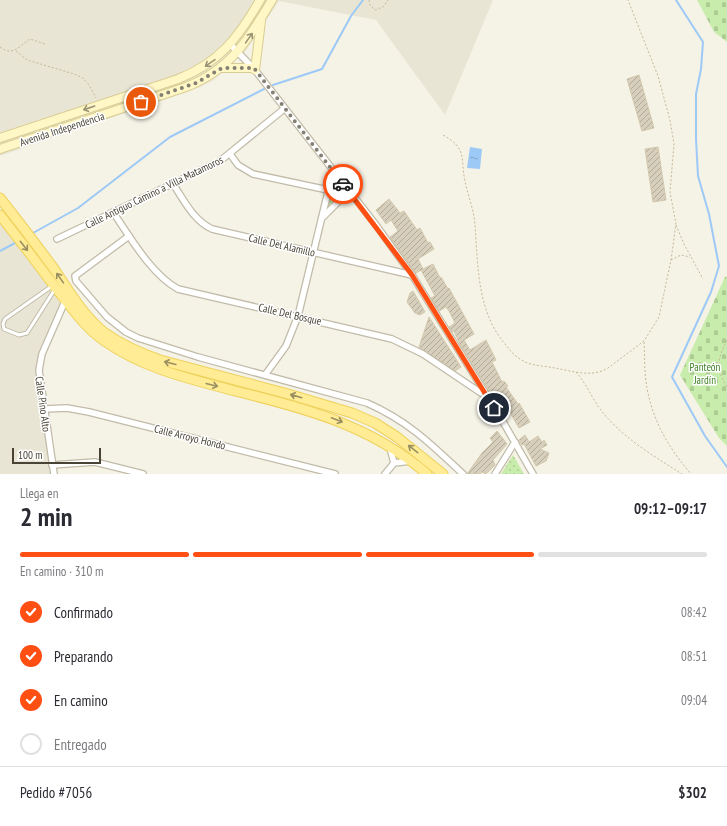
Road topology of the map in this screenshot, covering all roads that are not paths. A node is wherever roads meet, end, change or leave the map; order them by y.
1 (260, 0) edge
2 (272, 0) edge
3 (262, 18) junction
4 (230, 44) junction
5 (238, 51) junction
6 (222, 68) junction
7 (255, 69) junction
8 (284, 109) junction
9 (0, 138) edge
10 (0, 149) edge
11 (230, 154) junction
12 (333, 171) junction
13 (172, 184) junction
14 (328, 190) junction
15 (349, 191) junction
16 (0, 198) edge
17 (112, 212) junction
18 (0, 215) edge
19 (322, 218) junction
20 (129, 236) junction
21 (57, 239) dead end
22 (314, 253) junction
23 (412, 275) junction
24 (55, 286) junction
25 (69, 291) junction
26 (66, 301) junction
27 (298, 316) junction
28 (265, 375) junction
29 (486, 396) junction
30 (44, 409) junction
31 (515, 442) junction
32 (389, 445) junction
33 (412, 462) junction
34 (394, 463) junction
35 (52, 465) junction
36 (54, 474) edge
37 (143, 474) edge
38 (335, 474) edge
39 (385, 474) edge
40 (427, 474) edge
41 (443, 474) edge
42 (463, 474) edge
43 (495, 474) edge
44 (533, 474) edge

1 - 4 main road, Avenida Independencia
2 - 3 main road, Avenida Independencia
5 -> 3 main road, Avenida Independencia
3 - 7 main road
4 - 5 street
4 -> 9 main road, Avenida Independencia
5 - 6 main road, Avenida Independencia
5 - 7 street
6 - 7 main road
6 - 10 main road, Avenida Independencia
7 - 8 street
8 - 11 street, Calle Antiguo Camino a Villa Matamoros
8 - 12 street
11 - 13 street, Calle Antiguo Camino a Villa Matamoros
11 - 14 street
12 - 14 street
12 - 15 street
13 - 17 street, Calle Antiguo Camino a Villa Matamoros
13 - 22 street, Calle Del Alamillo
14 - 19 street
15 - 19 street
15 - 23 street
25 -> 16 main road
17 - 20 street, Calle Del Bosque
17 - 21 street, Calle Antiguo Camino a Villa Matamoros
18 -> 24 main road
19 - 22 street
20 - 27 street, Calle Del Bosque
20 - 28 street
22 - 23 street, Calle Del Alamillo
22 - 27 street
23 - 29 street
24 - 24 lane
24 - 26 main road
25 - 26 street, Calle Pino Alto
41 -> 25 main road
26 - 30 street, Calle Pino Alto
26 -> 32 main road
27 - 28 street
27 - 29 street, Calle Del Bosque
28 - 42 street
29 - 31 street
30 - 35 street, Calle Pino Alto
30 - 38 street, Calle Arroyo Hondo
31 - 43 street
31 - 44 street
32 - 33 main road
32 - 34 street
33 - 34 street
33 - 40 main road
34 - 39 street
35 - 36 street, Calle Pino Alto
35 - 37 street

